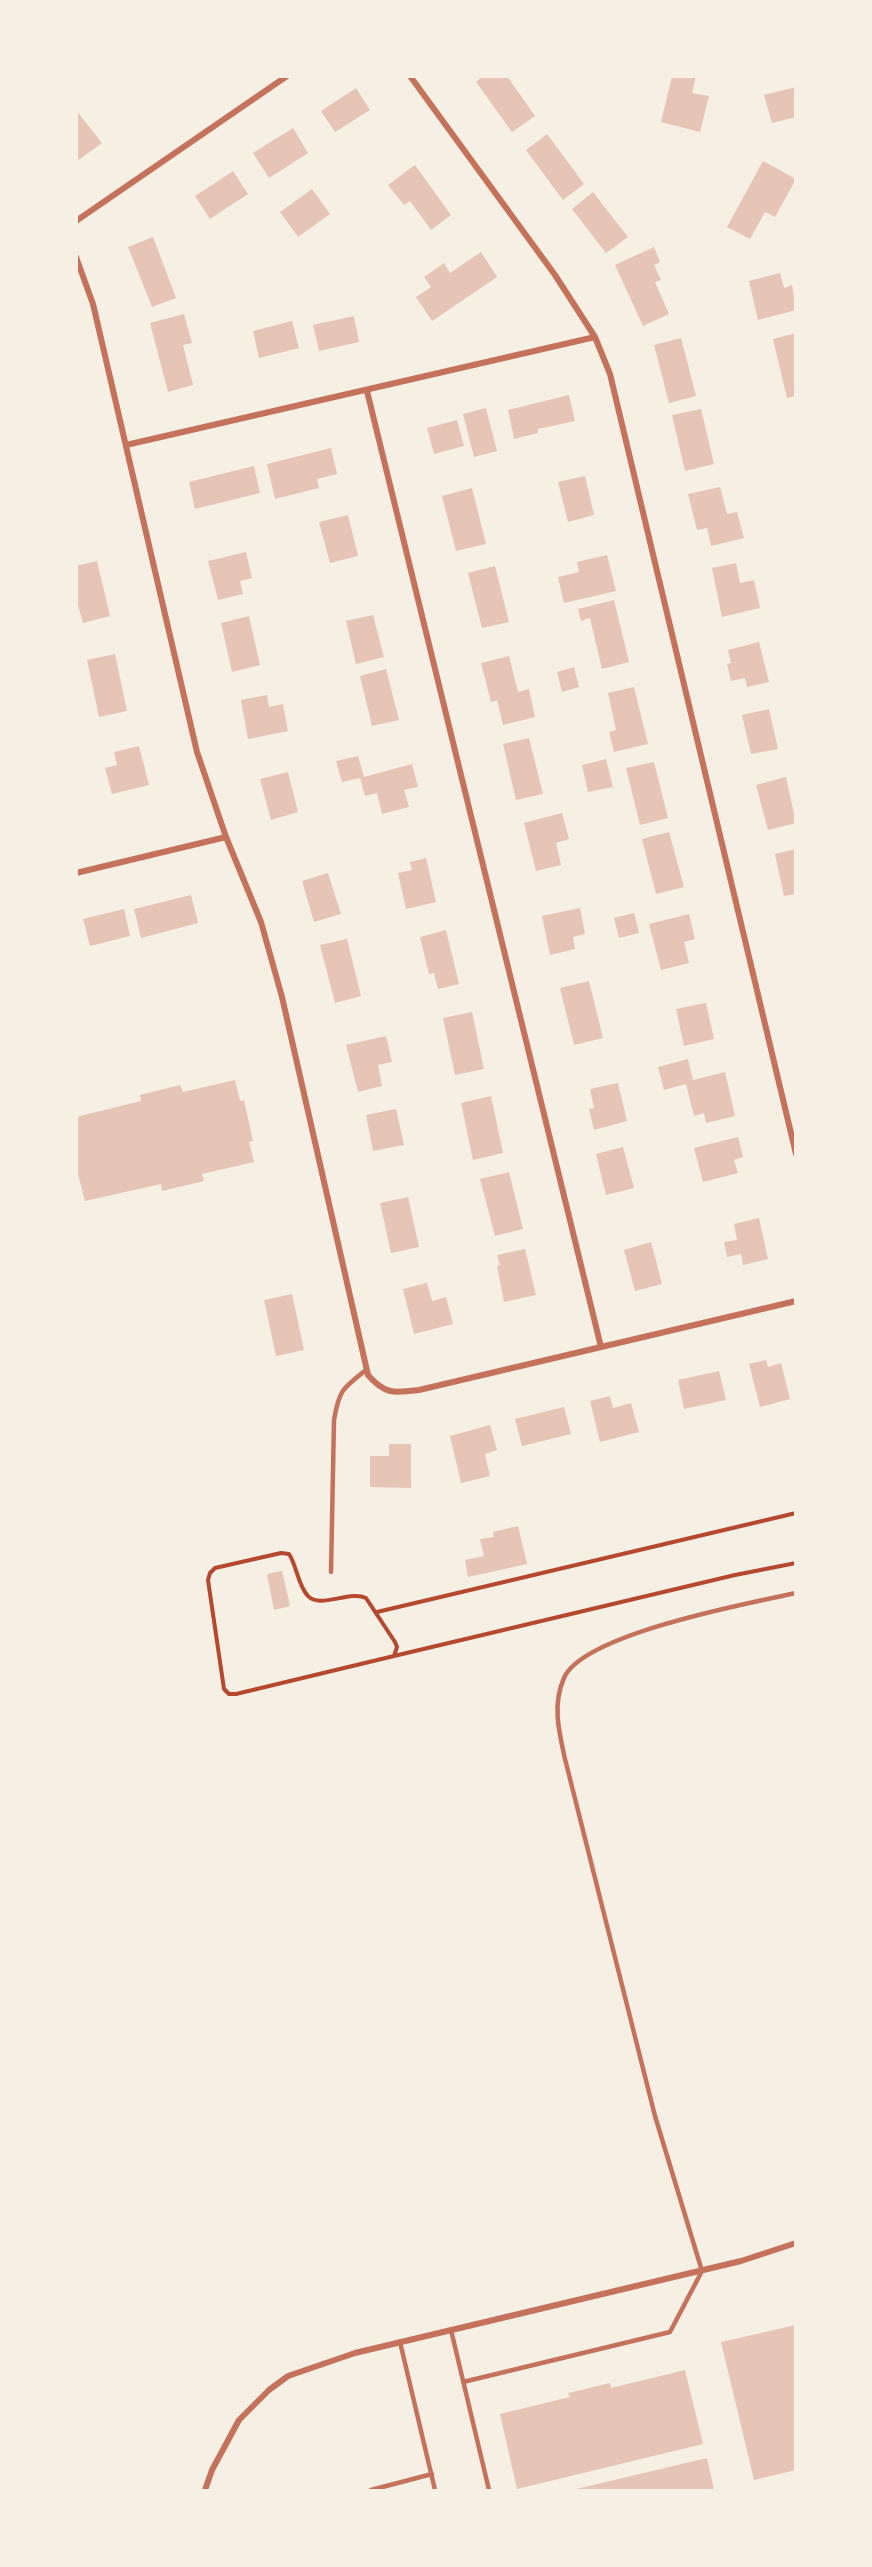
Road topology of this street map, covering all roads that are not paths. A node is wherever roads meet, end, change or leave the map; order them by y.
1 (287, 76) edge
2 (410, 76) edge
3 (76, 221) edge
4 (76, 256) edge
5 (595, 337) junction
6 (368, 391) junction
7 (126, 446) junction
8 (226, 837) junction
9 (76, 873) edge
10 (795, 1154) edge
11 (795, 1301) edge
12 (602, 1347) junction
13 (366, 1370) junction
14 (331, 1572) dead end
15 (795, 1593) edge
16 (795, 2244) edge
17 (702, 2271) junction
18 (451, 2330) junction
19 (400, 2342) junction
20 (463, 2382) junction
21 (432, 2474) junction
22 (205, 2490) edge
23 (371, 2490) edge
24 (435, 2490) edge
25 (489, 2490) edge

1 - 3 street
2 - 5 street
4 - 7 street
5 - 6 street
5 - 10 street
6 - 7 street
6 - 12 street
7 - 8 street
8 - 9 street
8 - 13 street
11 - 12 street
12 - 13 street
13 - 14 lane
15 - 17 lane
16 - 17 street
17 - 18 street
17 - 20 lane
18 - 19 street
18 - 20 lane
19 - 21 lane
19 - 22 street
20 - 25 lane
21 - 23 lane
21 - 24 lane

